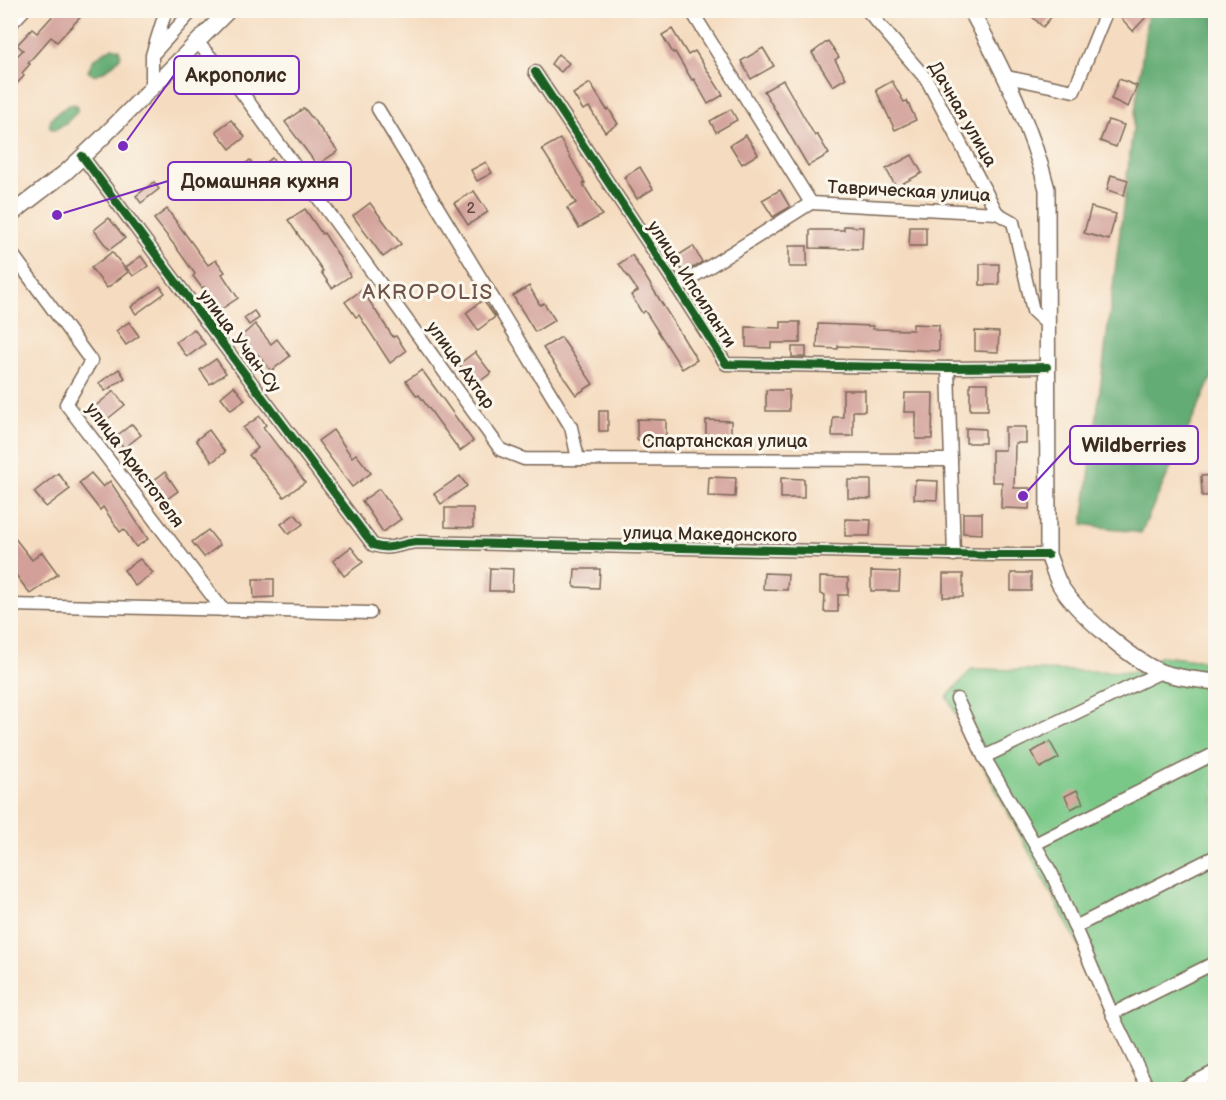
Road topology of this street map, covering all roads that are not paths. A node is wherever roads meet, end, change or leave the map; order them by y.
1 (24, 10) edge
2 (166, 10) edge
3 (193, 10) edge
4 (229, 10) edge
5 (691, 10) edge
6 (867, 10) edge
7 (971, 10) edge
8 (1107, 10) edge
9 (10, 25) edge
10 (197, 42) junction
11 (152, 55) junction
12 (535, 72) dead end
13 (1006, 77) junction
14 (152, 87) junction
15 (378, 110) dead end
16 (82, 156) junction
17 (811, 203) junction
18 (997, 213) junction
19 (10, 215) edge
20 (10, 251) edge
21 (677, 287) junction
22 (1046, 323) junction
23 (1047, 367) junction
24 (948, 368) junction
25 (501, 450) joint
26 (578, 459) junction
27 (951, 460) junction
28 (373, 545) joint
29 (954, 555) junction
30 (1048, 555) junction
31 (12, 603) edge
32 (224, 610) junction
33 (370, 613) dead end
34 (1161, 672) junction
35 (1215, 682) edge
36 (957, 699) dead end
37 (1215, 753) edge
38 (984, 756) junction
39 (1035, 844) junction
40 (1215, 856) edge
41 (1075, 927) junction
42 (1215, 962) edge
43 (1112, 1014) junction
44 (1215, 1071) edge
45 (1149, 1089) edge
46 (1179, 1089) edge

1 - 9 street
2 - 11 street
3 - 11 street
4 - 10 main road
5 - 17 street, Таврическая улица
6 - 18 street, Дачная улица
7 - 13 main road
8 - 13 street
10 - 14 main road
10 - 25 street, улица Ахтар
11 - 14 street
12 - 21 street, улица Ипсиланти
13 - 22 main road
14 - 16 main road
15 - 26 street
16 - 19 main road
16 - 28 street, улица Учан-Су
17 - 18 street, Таврическая улица
17 - 21 street
18 - 22 street, Таврическая улица
20 - 32 street, улица Аристотеля
21 - 24 street, улица Ипсиланти
22 - 23 main road
23 - 24 street, улица Ипсиланти
23 - 30 main road
24 - 27 street
25 - 26 street, Спартанская улица
26 - 27 street, Спартанская улица
27 - 29 street
28 - 29 street, улица Македонского
29 - 30 street, улица Македонского
30 - 34 main road
31 - 32 street
32 - 33 street
34 - 35 main road
34 - 38 street
36 - 38 street
37 - 39 street
38 - 39 street
39 - 41 street
40 - 41 street
41 - 43 street
42 - 43 street
43 - 45 street
44 - 46 street

